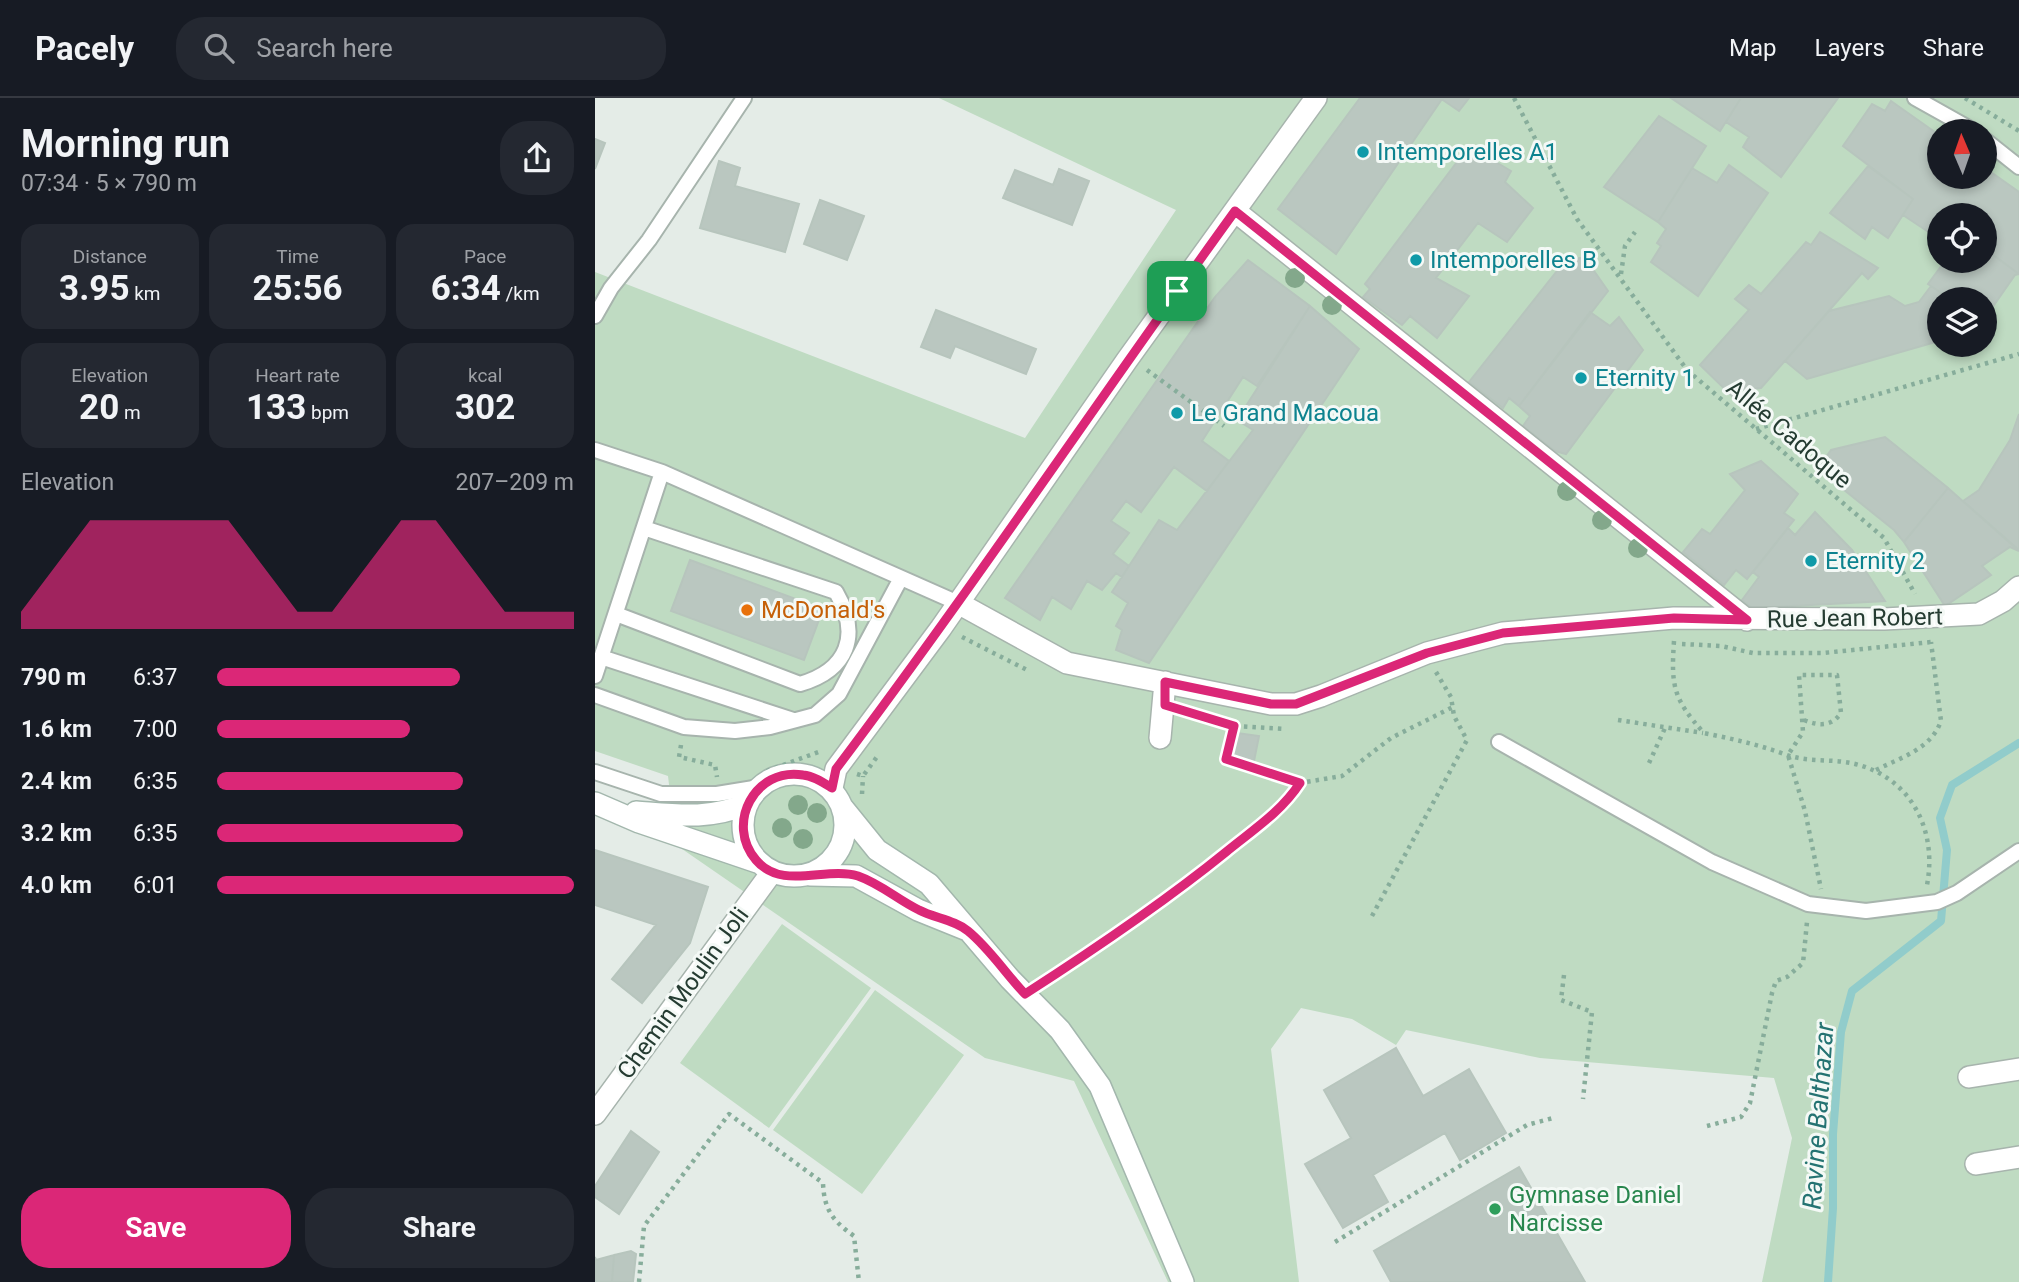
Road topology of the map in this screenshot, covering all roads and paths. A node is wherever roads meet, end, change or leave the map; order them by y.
1 (744, 98) edge
2 (1316, 98) edge
3 (1514, 98) edge
4 (1916, 98) edge
5 (1965, 98) edge
6 (1953, 119) edge
7 (2019, 131) edge
8 (1997, 149) edge
9 (2019, 167) edge
10 (1235, 211) junction
11 (1635, 232) dead end
12 (1621, 275) junction
13 (595, 283) edge
14 (611, 288) junction
15 (595, 316) edge
16 (2019, 354) edge
17 (1146, 370) dead end
18 (1224, 426) dead end
19 (1755, 429) junction
20 (595, 450) edge
21 (662, 472) junction
22 (644, 528) junction
23 (901, 578) junction
24 (2019, 587) edge
25 (958, 603) junction
26 (615, 614) junction
27 (1929, 618) junction
28 (1747, 620) junction
29 (941, 628) junction
30 (1942, 639) dead end
31 (1663, 644) dead end
32 (1673, 650) dead end
33 (1933, 654) dead end
34 (601, 657) junction
35 (1445, 665) dead end
36 (1433, 668) dead end
37 (1034, 674) dead end
38 (595, 676) edge
39 (1441, 681) dead end
40 (1165, 682) junction
41 (595, 695) edge
42 (1165, 705) junction
43 (1453, 707) junction
44 (794, 720) junction
45 (1618, 720) dead end
46 (1804, 720) junction
47 (1234, 726) junction
48 (1665, 727) junction
49 (1290, 728) dead end
50 (1704, 733) junction
51 (1160, 738) dead end
52 (1499, 742) dead end
53 (1788, 755) junction
54 (1649, 763) dead end
55 (1876, 770) junction
56 (595, 772) edge
57 (1300, 783) junction
58 (760, 787) junction
59 (832, 788) junction
60 (595, 803) edge
61 (747, 804) junction
62 (843, 808) junction
63 (617, 810) junction
64 (2019, 851) edge
65 (765, 867) junction
66 (808, 875) junction
67 (1930, 902) junction
68 (1824, 903) junction
69 (1808, 904) junction
70 (1372, 916) dead end
71 (967, 929) junction
72 (1564, 975) dead end
73 (1025, 994) junction
74 (2019, 1069) edge
75 (1969, 1077) dead end
76 (1583, 1099) dead end
77 (597, 1106) edge
78 (1553, 1118) dead end
79 (1707, 1125) dead end
80 (2019, 1157) edge
81 (1976, 1164) dead end
82 (1335, 1242) dead end
83 (639, 1282) edge
84 (859, 1282) edge
85 (1183, 1282) edge

1 - 14 lane
2 - 10 street
3 - 12 path, Allée Cadoque
4 - 6 lane
5 - 7 path
8 - 9 lane
10 - 25 street
10 - 28 street
11 - 12 path
12 - 19 path, Allée Cadoque
13 - 14 lane
14 - 15 lane
16 - 19 path
17 - 18 path
19 - 27 path, Allée Cadoque
20 - 21 lane
21 - 22 lane
21 - 23 lane
22 - 26 lane
22 - 26 lane
23 - 25 lane
23 - 44 lane
24 - 27 street, Rue Jean Robert
25 - 29 street
25 - 40 street, Rue Jean Robert
26 - 34 lane
27 - 28 street, Rue Jean Robert
28 - 40 street, Rue Jean Robert
29 - 37 path
29 - 59 street
30 - 31 path
32 - 50 path
33 - 55 path
34 - 38 lane
34 - 44 lane
35 - 36 path
39 - 43 path
40 - 42 street
41 - 44 lane
42 - 47 path
42 - 51 street
43 - 57 path
43 - 70 path
45 - 48 path
46 - 46 path
46 - 53 path
47 - 49 path
47 - 57 path
48 - 50 path
48 - 54 path
50 - 53 path
52 - 69 lane
53 - 55 path
53 - 68 path
55 - 67 path
56 - 58 lane
57 - 73 path
58 - 59 street
58 - 61 street
59 - 62 street
60 - 63 street
61 - 63 street
61 - 65 street
62 - 66 street
62 - 71 street
63 - 65 street
64 - 67 lane
65 - 66 street
65 - 77 street, Chemin Moulin Joli
66 - 71 street
67 - 68 lane
68 - 69 lane
69 - 79 path
71 - 73 street
72 - 76 path
73 - 85 street
74 - 75 street
78 - 82 path
80 - 81 street
83 - 84 path

